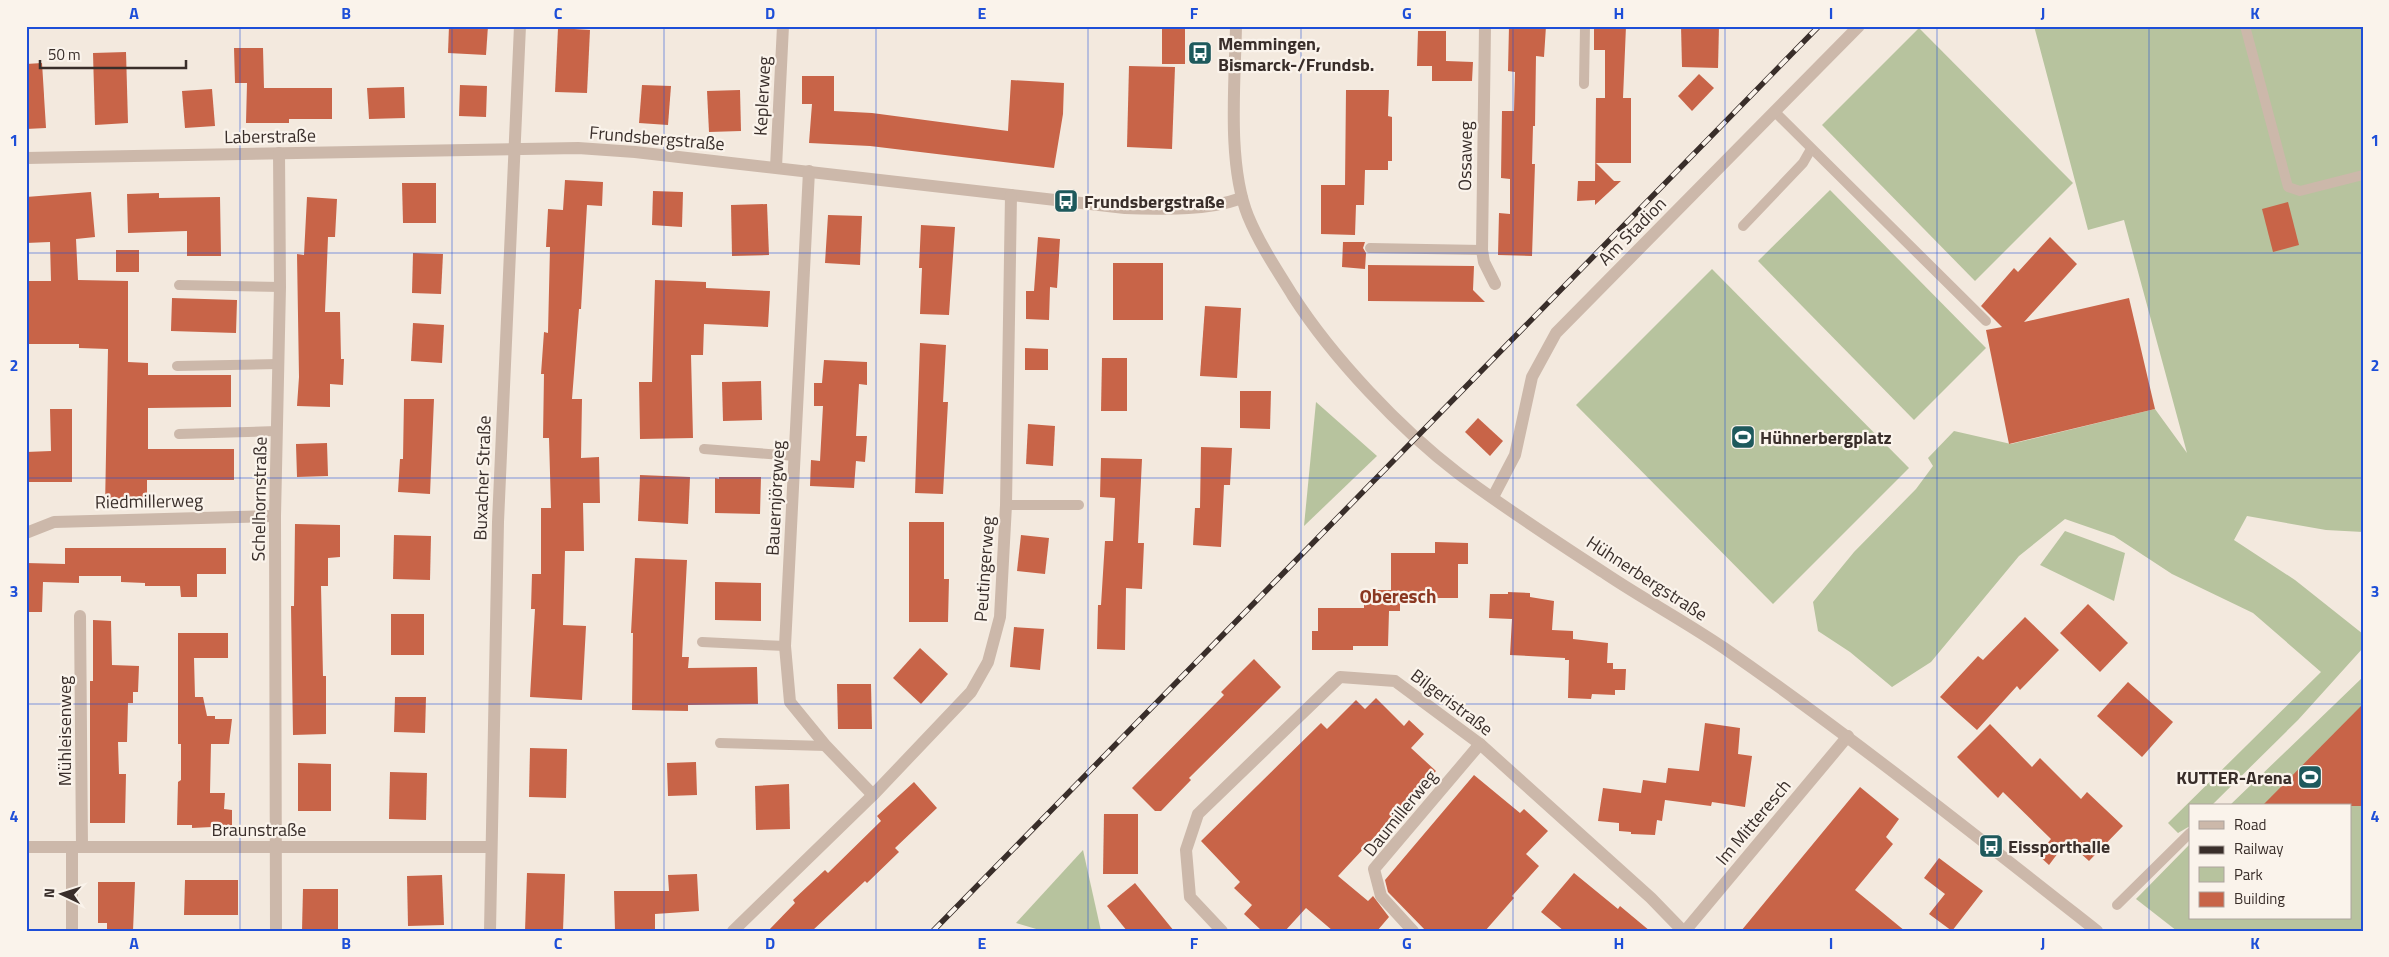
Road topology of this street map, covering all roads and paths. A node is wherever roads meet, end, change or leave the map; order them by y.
1 (520, 26) edge
2 (783, 26) edge
3 (1236, 26) edge
4 (1485, 26) edge
5 (1586, 26) edge
6 (1859, 26) edge
7 (2245, 26) edge
8 (1584, 84) dead end
9 (1774, 112) junction
10 (515, 148) junction
11 (1811, 149) junction
12 (279, 153) junction
13 (26, 158) edge
14 (776, 167) junction
15 (809, 171) junction
16 (2363, 175) edge
17 (1011, 195) junction
18 (1242, 198) junction
19 (1743, 226) dead end
20 (1370, 248) dead end
21 (1482, 250) junction
22 (1495, 284) dead end
23 (179, 285) dead end
24 (280, 287) junction
25 (1986, 321) dead end
26 (278, 364) junction
27 (178, 366) dead end
28 (277, 431) junction
29 (179, 434) dead end
30 (704, 449) dead end
31 (795, 456) junction
32 (1493, 497) junction
33 (1006, 505) junction
34 (1079, 505) dead end
35 (275, 516) junction
36 (26, 533) edge
37 (80, 616) dead end
38 (702, 642) dead end
39 (785, 646) junction
40 (1848, 736) junction
41 (720, 743) dead end
42 (1480, 744) junction
43 (826, 746) junction
44 (873, 795) junction
45 (2189, 837) edge
46 (278, 846) junction
47 (26, 847) edge
48 (77, 847) junction
49 (491, 847) junction
50 (2117, 905) dead end
51 (72, 931) edge
52 (276, 931) edge
53 (490, 931) edge
54 (733, 931) edge
55 (1222, 931) edge
56 (1413, 931) edge
57 (1684, 931) edge
58 (2097, 931) edge

1 - 10 street, Buxacher Straße
2 - 14 street, Keplerweg
3 - 18 street, Hühnerbergstraße
4 - 21 street, Ossaweg
5 - 8 lane
6 - 9 street, Am Stadion
7 - 16 lane
9 - 11 lane
9 - 32 street, Am Stadion
10 - 12 street, Laberstraße
10 - 14 street, Frundsbergstraße
10 - 49 street, Buxacher Straße
11 - 19 lane
11 - 25 lane
12 - 13 street, Laberstraße
12 - 24 street, Schelhornstraße
14 - 15 street, Frundsbergstraße
15 - 17 street, Frundsbergstraße
15 - 31 street, Bauernjörgweg
17 - 18 street, Frundsbergstraße
17 - 33 street, Peutingerweg
18 - 32 street, Hühnerbergstraße
20 - 21 lane
21 - 22 street, Ossaweg
23 - 24 lane
24 - 26 street, Schelhornstraße
26 - 27 lane
26 - 28 street, Schelhornstraße
28 - 29 lane
28 - 35 street, Schelhornstraße
30 - 31 lane
31 - 39 street, Bauernjörgweg
32 - 40 street, Hühnerbergstraße
33 - 34 lane
33 - 44 street, Peutingerweg
35 - 36 street, Riedmillerweg
35 - 46 street, Schelhornstraße
37 - 48 street, Mühleisenweg
38 - 39 lane
39 - 43 street, Bauernjörgweg
40 - 57 street, Im Mitteresch
40 - 58 street, Hühnerbergstraße
41 - 43 lane
42 - 55 street, Bilgeristraße
42 - 56 street, Daumillerweg
42 - 57 street, Bilgeristraße
43 - 44 street, Bauernjörgweg
44 - 54 street, Peutingerweg
45 - 50 lane
46 - 48 street, Braunstraße
46 - 49 street, Braunstraße
46 - 52 street, Schelhornstraße
47 - 48 street, Braunstraße
48 - 51 street, Mühleisenweg
49 - 53 street, Buxacher Straße

